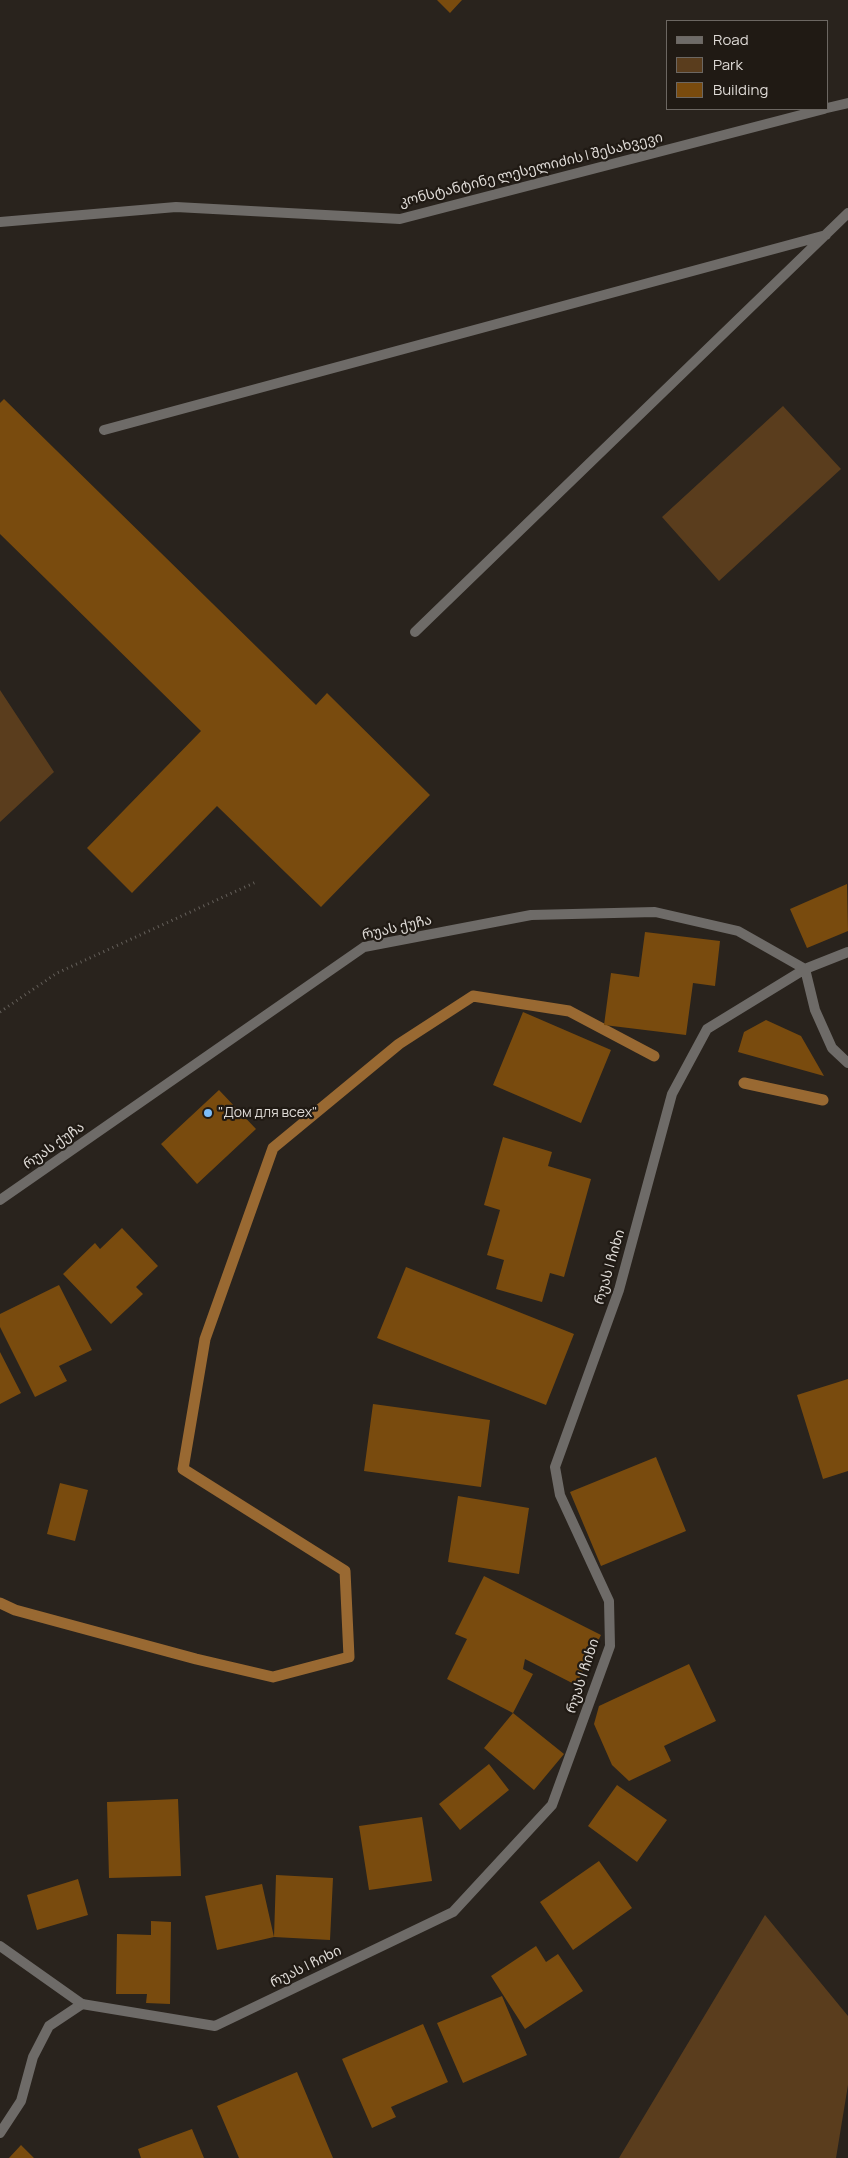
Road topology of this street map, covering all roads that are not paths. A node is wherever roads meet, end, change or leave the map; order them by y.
1 (848, 102) edge
2 (828, 107) edge
3 (817, 110) edge
4 (848, 213) edge
5 (0, 222) edge
6 (826, 235) junction
7 (104, 430) dead end
8 (415, 632) dead end
9 (848, 952) edge
10 (805, 969) junction
11 (848, 1063) edge
12 (0, 1200) edge
13 (0, 1946) edge
14 (82, 2004) junction
15 (0, 2133) edge

1 - 2 street, კონსტანტინე ლესელიძის I შესახვევი
3 - 5 street, კონსტანტინე ლესელიძის I შესახვევი
4 - 6 street
6 - 7 street
6 - 8 street
9 - 10 street, რუას I ჩიხი
10 - 11 street
10 - 12 street, რუას ქუჩა
10 - 14 street, რუას I ჩიხი
13 - 14 street, რუას I ჩიხი
14 - 15 street

